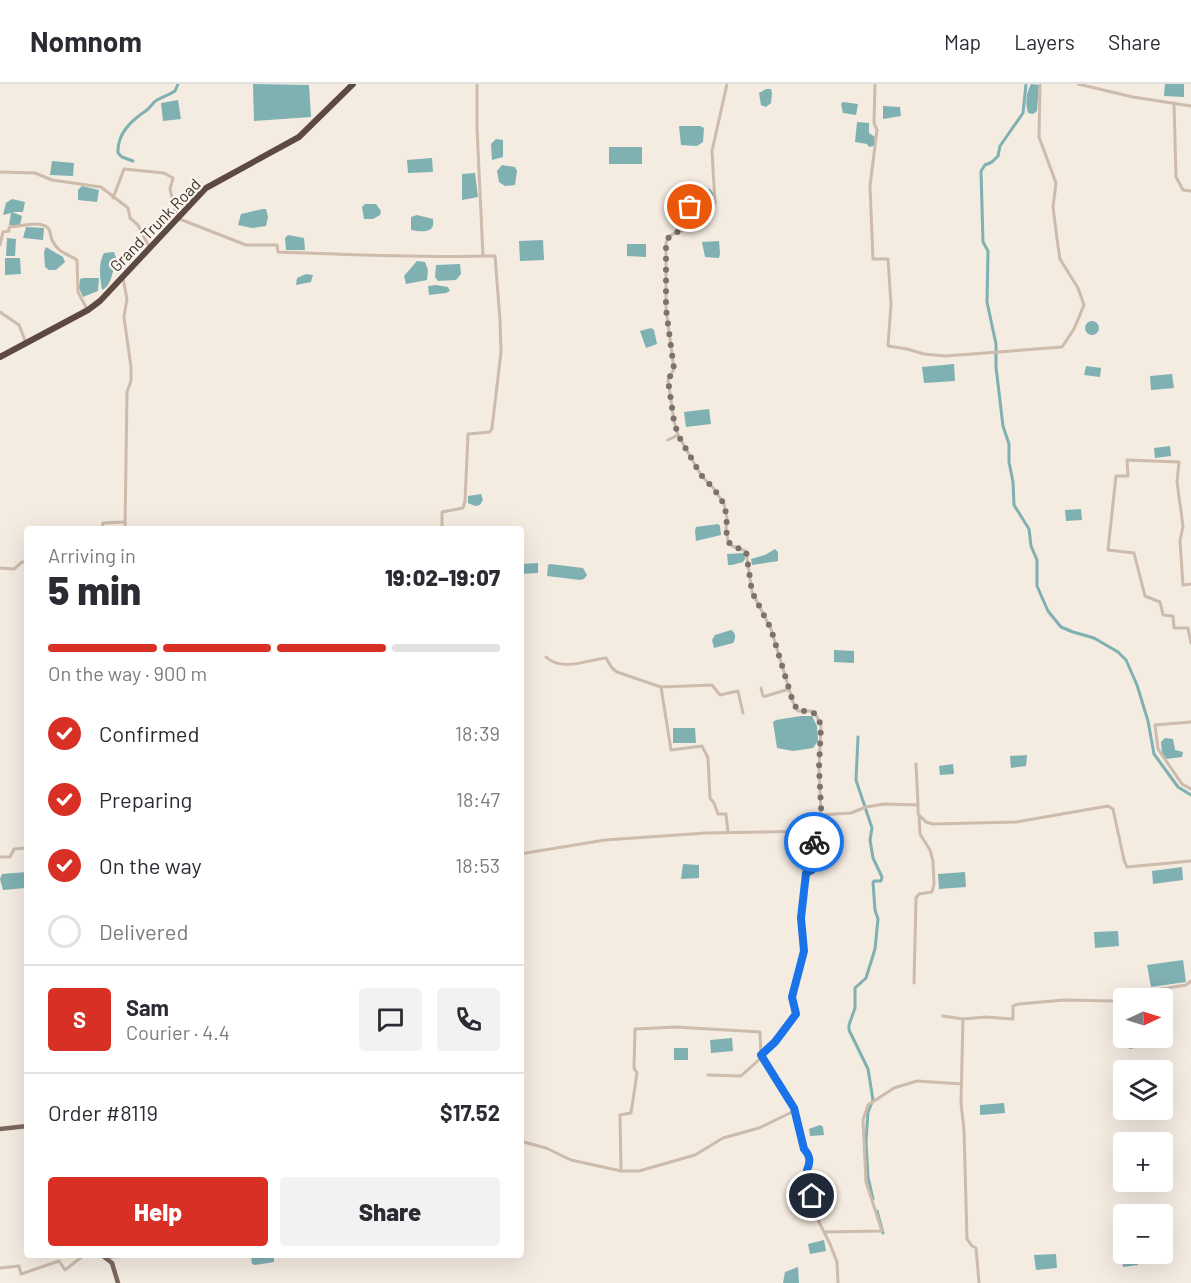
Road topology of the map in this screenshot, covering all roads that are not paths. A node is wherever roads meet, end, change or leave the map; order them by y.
1 (353, 84) edge
2 (477, 84) edge
3 (727, 84) edge
4 (875, 84) edge
5 (1040, 84) edge
6 (1078, 84) edge
7 (1174, 103) junction
8 (1191, 106) edge
9 (0, 172) edge
10 (1191, 191) edge
11 (113, 198) junction
12 (177, 218) junction
13 (0, 246) edge
14 (150, 249) junction
15 (483, 256) junction
16 (122, 276) junction
17 (88, 310) junction
18 (0, 312) edge
19 (26, 343) junction
20 (0, 357) edge
21 (678, 435) junction
22 (668, 440) dead end
23 (126, 522) junction
24 (102, 526) edge
25 (126, 526) edge
26 (442, 526) edge
27 (24, 562) edge
28 (0, 568) edge
29 (1191, 584) edge
30 (1191, 643) edge
31 (546, 657) dead end
32 (661, 687) junction
33 (761, 688) dead end
34 (789, 689) junction
35 (743, 713) dead end
36 (1191, 722) edge
37 (916, 764) dead end
38 (1191, 789) edge
39 (918, 805) junction
40 (821, 814) junction
41 (918, 814) junction
42 (818, 831) junction
43 (728, 832) junction
44 (24, 848) edge
45 (524, 853) edge
46 (0, 857) edge
47 (1191, 861) edge
48 (1191, 981) edge
49 (914, 983) dead end
50 (943, 1016) dead end
51 (963, 1019) junction
52 (762, 1056) junction
53 (708, 1075) dead end
54 (962, 1083) junction
55 (794, 1111) junction
56 (24, 1125) edge
57 (0, 1129) edge
58 (524, 1142) edge
59 (621, 1171) junction
60 (824, 1232) junction
61 (80, 1258) edge
62 (106, 1258) edge
63 (0, 1268) edge
64 (118, 1283) edge
65 (838, 1283) edge
66 (979, 1283) edge

1 - 12 highway, Grand Trunk Road
2 - 15 street
3 - 21 street
4 - 5 street
6 - 7 street
7 - 8 street
7 - 10 street
9 - 11 street
11 - 12 street
11 - 14 street
12 - 14 highway, Grand Trunk Road
12 - 15 street
13 - 17 street
14 - 16 highway, Grand Trunk Road
15 - 26 street
16 - 17 highway, Grand Trunk Road
16 - 23 street
17 - 19 highway, Grand Trunk Road
18 - 19 street
19 - 20 highway, Grand Trunk Road
21 - 22 street
21 - 34 street
23 - 24 street
23 - 25 street
27 - 28 street
29 - 30 street
31 - 32 street
32 - 35 street
32 - 43 street
33 - 34 street
34 - 40 street
36 - 38 street
37 - 39 street
39 - 40 street
39 - 41 street
40 - 42 street
41 - 47 street
41 - 49 street
42 - 43 street
42 - 52 street
43 - 45 street
44 - 46 street
48 - 51 street
50 - 51 street
51 - 54 street
52 - 53 street
52 - 55 street
52 - 59 street
54 - 60 street
54 - 66 street
55 - 59 street
55 - 60 street
56 - 57 main road
58 - 59 street
60 - 65 street
61 - 63 street
62 - 64 main road

